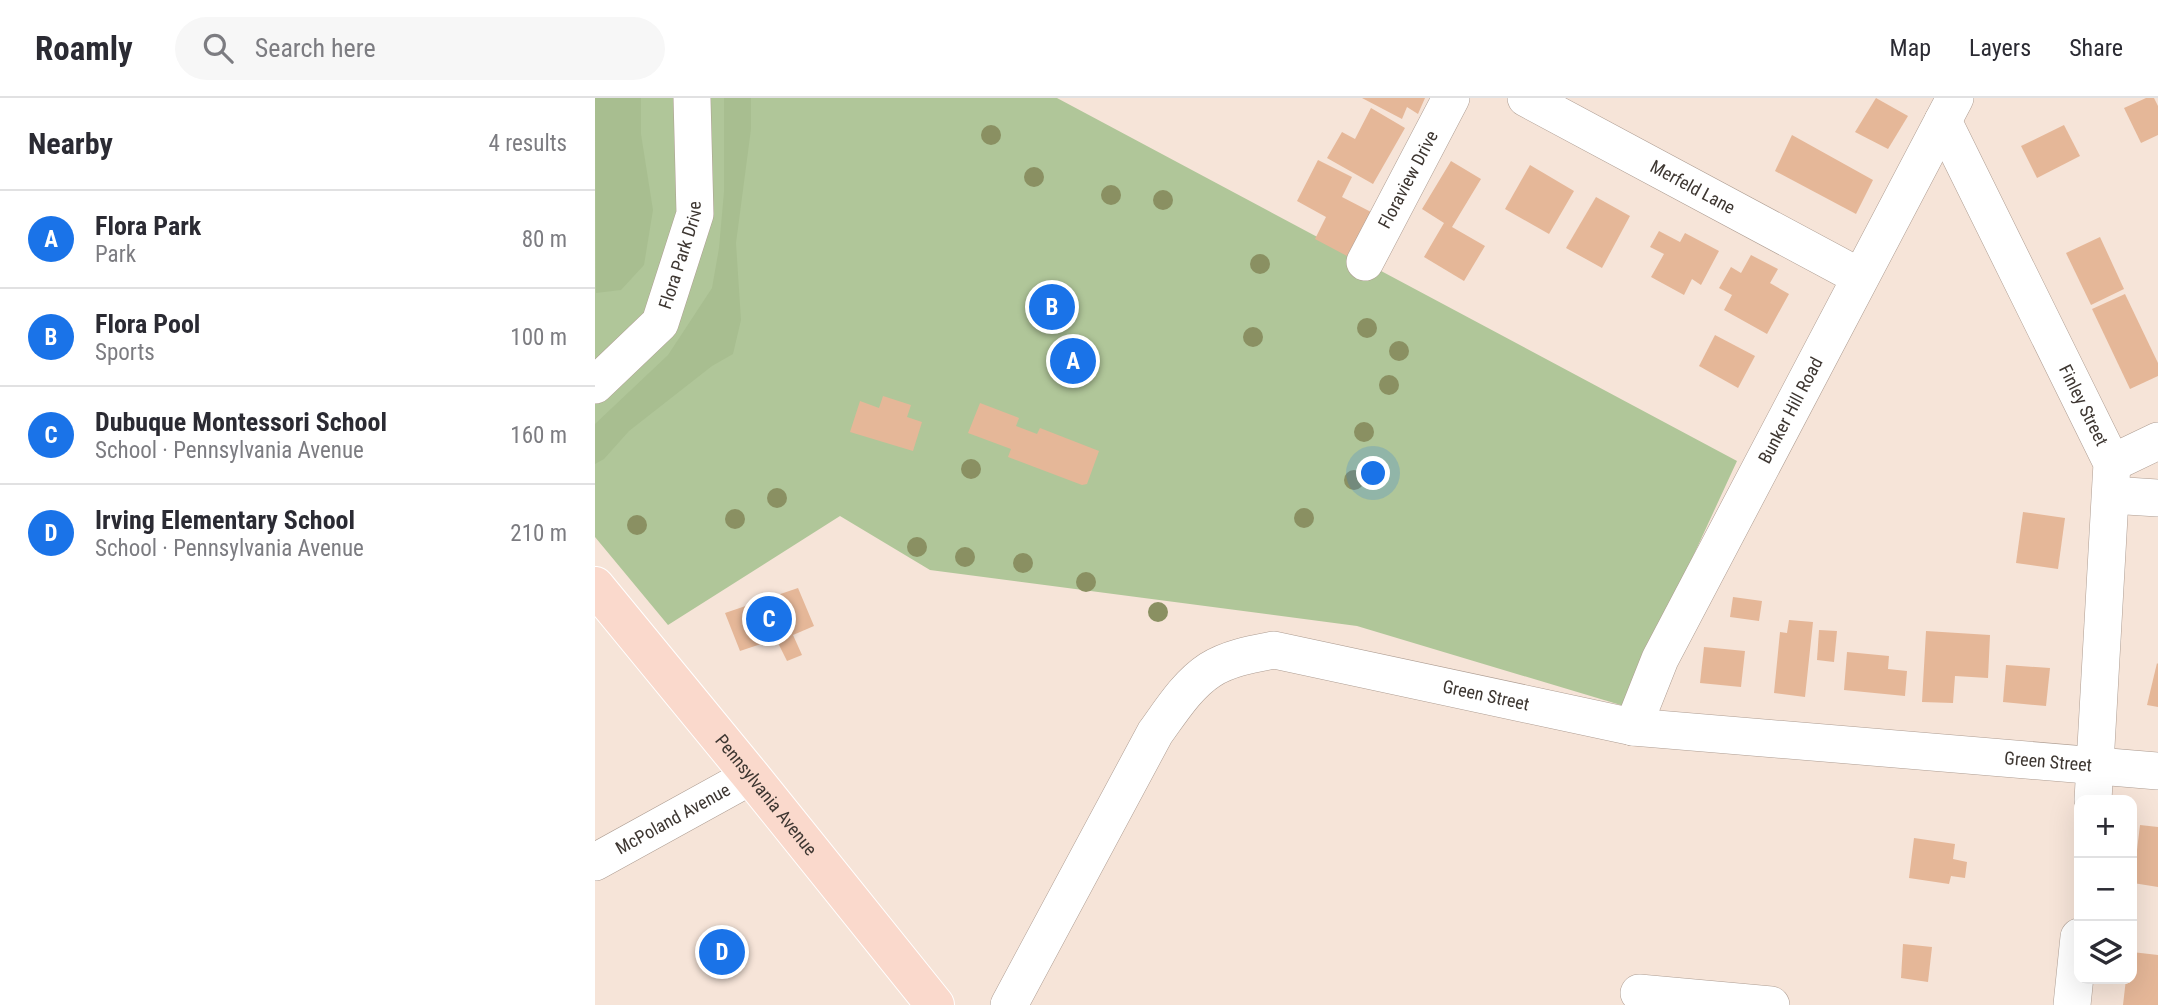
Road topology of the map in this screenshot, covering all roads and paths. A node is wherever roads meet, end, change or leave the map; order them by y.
1 (692, 98) edge
2 (1451, 98) edge
3 (1526, 98) edge
4 (1949, 109) edge
5 (1365, 262) dead end
6 (1860, 277) junction
7 (595, 385) edge
8 (2158, 441) edge
9 (2111, 479) junction
10 (2158, 498) edge
11 (595, 586) edge
12 (1633, 727) junction
13 (2158, 771) edge
14 (751, 776) junction
15 (2095, 783) edge
16 (595, 862) edge
17 (2074, 984) edge
18 (1639, 993) dead end
19 (935, 1005) edge
20 (1010, 1005) edge
21 (1771, 1005) edge
22 (2072, 1005) edge

1 - 7 street, Flora Park Drive
2 - 5 street, Floraview Drive
3 - 6 street, Merfeld Lane
4 - 6 street, Bunker Hill Road
4 - 9 street, Finley Street
6 - 12 street, Bunker Hill Road
8 - 9 street
9 - 10 street
9 - 15 street, Finley Street
11 - 14 main road, Pennsylvania Avenue
12 - 15 street, Green Street
12 - 20 street, Green Street
13 - 15 street, Green Street
14 - 16 street, McPoland Avenue
14 - 19 main road, Pennsylvania Avenue
17 - 22 street
18 - 21 street

